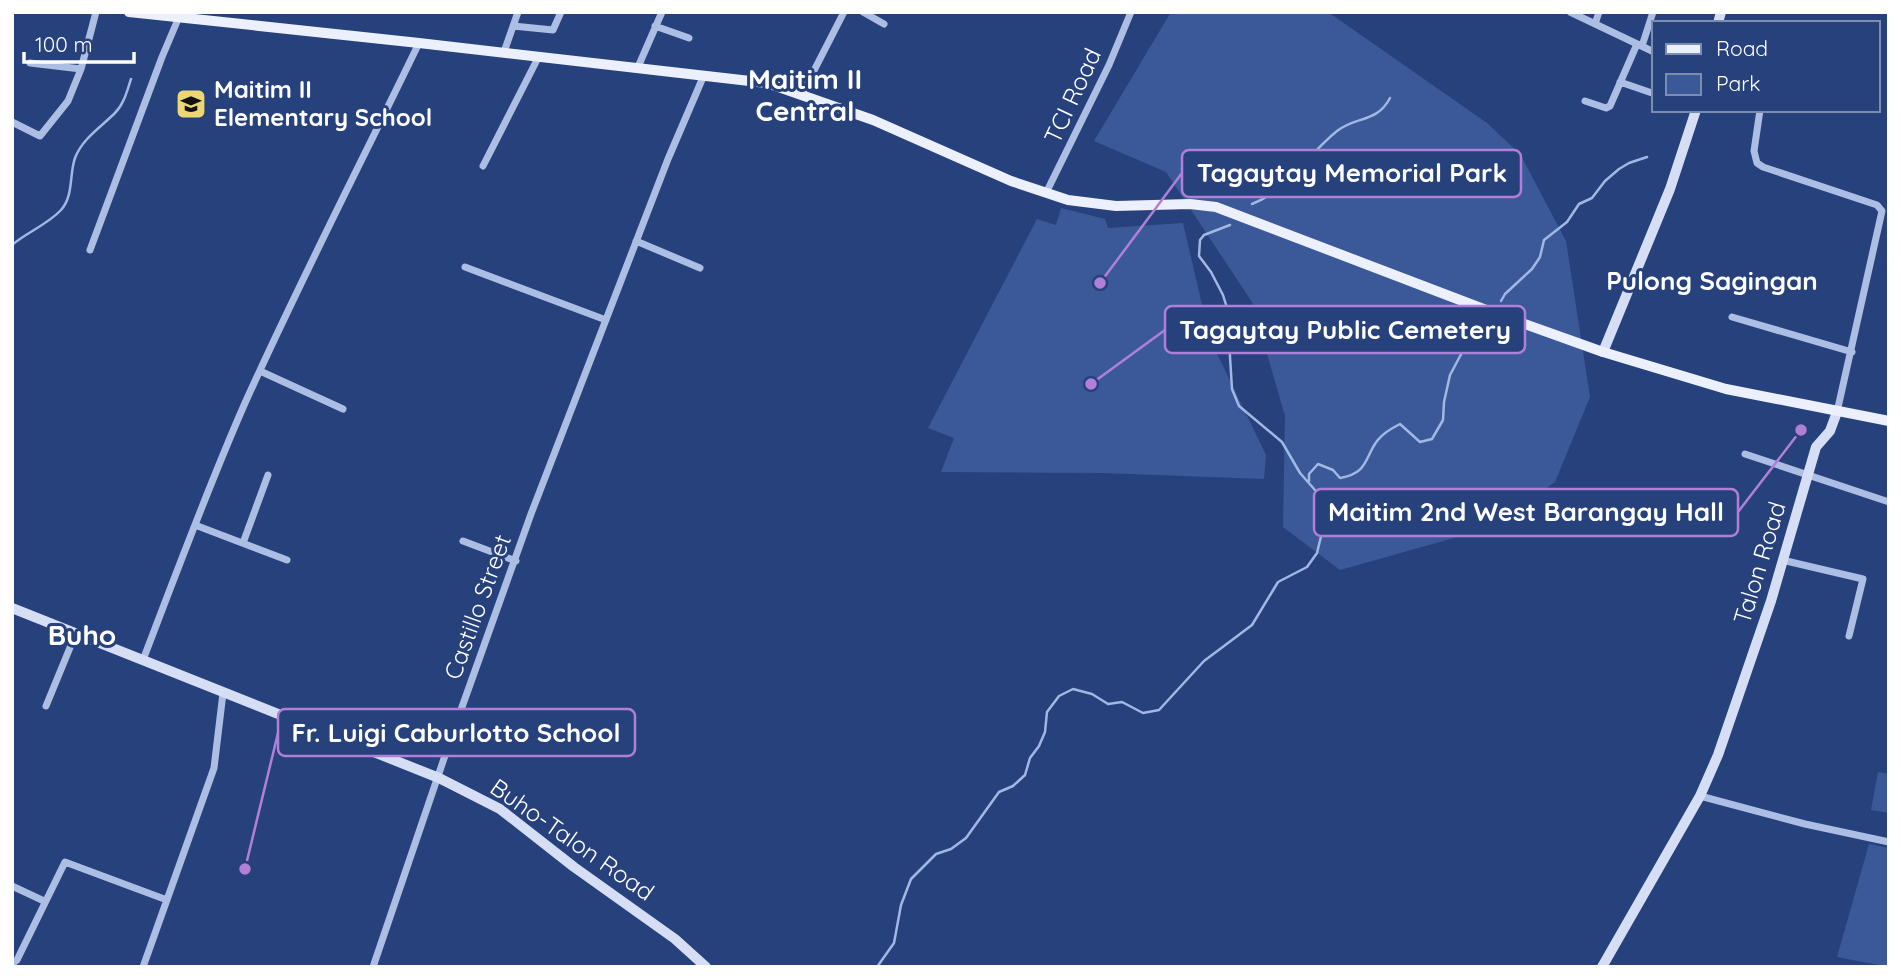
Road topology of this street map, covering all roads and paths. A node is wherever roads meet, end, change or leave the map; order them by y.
1 (96, 12) edge
2 (129, 12) edge
3 (506, 12) edge
4 (561, 12) edge
5 (662, 12) edge
6 (844, 12) edge
7 (863, 12) edge
8 (1131, 12) edge
9 (1570, 12) edge
10 (1599, 12) edge
11 (1653, 12) edge
12 (140, 13) edge
13 (517, 15) edge
14 (179, 18) junction
15 (884, 24) dead end
16 (1595, 24) junction
17 (513, 26) junction
18 (655, 26) junction
19 (689, 38) dead end
20 (419, 43) junction
21 (1639, 45) junction
22 (1652, 51) edge
23 (504, 52) junction
24 (539, 56) junction
25 (30, 63) dead end
26 (638, 67) junction
27 (81, 69) junction
28 (704, 75) junction
29 (1620, 82) junction
30 (1652, 93) dead end
31 (802, 94) junction
32 (1584, 101) dead end
33 (1695, 112) edge
34 (1760, 112) edge
35 (12, 122) edge
36 (483, 166) dead end
37 (1046, 193) junction
38 (636, 241) junction
39 (90, 250) dead end
40 (465, 267) dead end
41 (700, 268) dead end
42 (1732, 317) dead end
43 (606, 320) junction
44 (1603, 352) junction
45 (1852, 352) junction
46 (260, 371) junction
47 (344, 409) dead end
48 (1837, 412) junction
49 (1889, 421) edge
50 (1745, 454) dead end
51 (268, 475) dead end
52 (1808, 475) junction
53 (1889, 502) edge
54 (195, 525) junction
55 (463, 541) dead end
56 (243, 543) junction
57 (287, 560) dead end
58 (1782, 560) junction
59 (516, 561) junction
60 (12, 608) edge
61 (76, 633) junction
62 (1849, 636) dead end
63 (143, 660) junction
64 (223, 694) junction
65 (46, 706) dead end
66 (439, 778) junction
67 (1699, 796) junction
68 (1889, 842) edge
69 (12, 886) edge
70 (167, 900) junction
71 (44, 901) junction
72 (12, 964) edge
73 (143, 967) edge
74 (373, 967) edge
75 (706, 967) edge
76 (1602, 967) edge

1 - 27 street
2 - 12 main road
3 - 13 street
4 - 17 street
5 - 18 street
6 - 31 street
7 - 15 street
8 - 37 street, TCI Road
9 - 16 street
10 - 16 street
11 - 21 street
12 - 14 main road
13 - 17 street
14 - 20 main road
14 - 39 street
16 - 21 street
17 - 23 street
18 - 19 street
18 - 26 street
20 - 23 main road
20 - 46 street
21 - 22 street
21 - 29 street
23 - 24 main road
24 - 26 main road
24 - 36 street
25 - 27 street
26 - 28 main road
27 - 35 street
28 - 31 main road
28 - 38 street, Castillo Street
29 - 30 street
29 - 32 street
31 - 37 main road
33 - 44 street
34 - 45 street, Talon Road
37 - 44 main road
38 - 41 street
38 - 43 street, Castillo Street
40 - 43 street
42 - 45 street
43 - 59 street, Castillo Street
44 - 48 main road
45 - 48 street, Talon Road
46 - 47 street
46 - 54 street
48 - 49 main road
48 - 52 street, Talon Road
50 - 52 street
51 - 56 street
52 - 53 street
52 - 58 street, Talon Road
54 - 56 street
54 - 63 street
55 - 59 street
56 - 57 street
58 - 62 street
58 - 67 street, Talon Road
59 - 66 street, Castillo Street
60 - 61 street, Buho-Talon Road
61 - 63 street, Buho-Talon Road
61 - 65 street
63 - 64 street, Buho-Talon Road
64 - 66 street, Buho-Talon Road
64 - 70 street
66 - 74 street, Castillo Street
66 - 75 street, Buho-Talon Road
67 - 68 street
67 - 76 street, Talon Road
69 - 71 street
70 - 71 street
70 - 73 street
71 - 72 street

